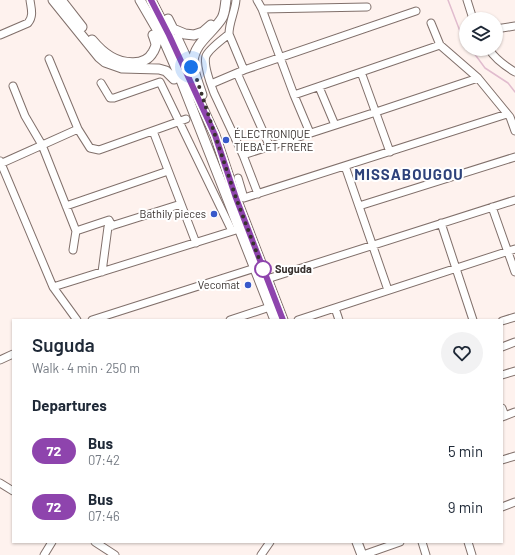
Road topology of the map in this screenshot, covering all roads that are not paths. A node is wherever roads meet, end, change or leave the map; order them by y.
1 (30, 0) edge
2 (53, 0) edge
3 (62, 0) edge
4 (137, 0) edge
5 (140, 0) edge
6 (152, 0) edge
7 (156, 0) edge
8 (221, 0) edge
9 (226, 0) edge
10 (236, 0) edge
11 (257, 0) edge
12 (468, 0) edge
13 (368, 7) dead end
14 (262, 9) junction
15 (416, 11) dead end
16 (471, 12) edge
17 (431, 23) dead end
18 (515, 26) edge
19 (503, 28) edge
20 (173, 29) junction
21 (229, 34) junction
22 (153, 35) junction
23 (0, 36) edge
24 (440, 45) junction
25 (495, 56) edge
26 (280, 58) junction
27 (49, 59) dead end
28 (240, 72) junction
29 (361, 72) junction
30 (515, 72) edge
31 (478, 78) junction
32 (174, 79) junction
33 (197, 80) junction
34 (101, 83) dead end
35 (211, 84) junction
36 (13, 86) dead end
37 (318, 87) junction
38 (294, 95) junction
39 (193, 111) junction
40 (376, 112) junction
41 (507, 114) junction
42 (182, 120) junction
43 (335, 125) junction
44 (78, 129) junction
45 (153, 131) junction
46 (515, 131) edge
47 (310, 133) junction
48 (215, 135) junction
49 (42, 145) junction
50 (270, 147) junction
51 (390, 152) junction
52 (242, 155) junction
53 (515, 156) edge
54 (0, 162) edge
55 (345, 166) junction
56 (168, 171) junction
57 (250, 174) junction
58 (230, 181) junction
59 (258, 194) junction
60 (515, 200) edge
61 (181, 204) junction
62 (66, 206) junction
63 (359, 206) junction
64 (492, 207) junction
65 (441, 223) junction
66 (112, 226) junction
67 (236, 230) junction
68 (76, 231) junction
69 (196, 243) junction
70 (372, 246) junction
71 (73, 250) dead end
72 (511, 250) edge
73 (255, 268) junction
74 (456, 268) junction
75 (102, 272) junction
76 (515, 272) edge
77 (267, 279) junction
78 (53, 287) junction
79 (388, 290) junction
80 (270, 307) junction
81 (335, 308) junction
82 (515, 317) edge
83 (77, 319) edge
84 (95, 319) edge
85 (233, 319) edge
86 (275, 319) edge
87 (283, 319) edge
88 (301, 319) edge
89 (340, 319) edge
90 (473, 319) edge
91 (503, 321) edge
92 (515, 342) edge
93 (503, 347) edge
94 (12, 354) edge
95 (0, 360) edge
96 (515, 371) edge
97 (503, 376) edge
98 (515, 412) edge
99 (503, 416) edge
100 (515, 456) edge
101 (503, 460) edge
102 (0, 483) edge
103 (12, 490) edge
104 (515, 502) edge
105 (503, 507) edge
106 (51, 543) edge
107 (97, 543) edge
108 (269, 543) edge
109 (357, 543) edge
110 (397, 543) edge
111 (422, 543) edge
112 (468, 543) edge
113 (44, 555) edge
114 (115, 555) edge
115 (261, 555) edge
116 (362, 555) edge
117 (426, 555) edge
118 (472, 555) edge

1 - 23 street
2 - 32 main road
3 - 22 main road
4 - 22 main road
5 - 39 main road
6 - 48 main road
7 - 20 main road
8 - 20 main road
9 - 33 main road
10 - 21 street
11 - 14 street
12 - 16 street
13 - 14 street
14 - 26 street
15 - 26 street
17 - 24 street
18 - 19 street
20 - 33 main road
21 - 28 street
21 - 35 street
22 - 32 main road
24 - 29 street
24 - 31 street
25 - 30 street
26 - 28 street
26 - 38 street
27 - 44 street
28 - 35 street
28 - 50 street
29 - 37 street
29 - 40 street
31 - 40 street
31 - 41 street
32 - 39 main road
33 - 48 main road
34 - 42 street
35 - 52 street
36 - 49 street
37 - 38 street
37 - 43 street
38 - 47 street
39 - 58 main road
40 - 43 street
40 - 51 street
41 - 46 street
41 - 51 street
42 - 45 street
42 - 67 street
43 - 47 street
44 - 45 street
44 - 49 street
45 - 56 street
47 - 50 street
48 - 58 main road
49 - 54 street
49 - 62 street
50 - 52 street
51 - 55 street
52 - 57 street
53 - 63 street
54 - 78 street
55 - 59 street
55 - 63 street
56 - 61 street
56 - 62 street
57 - 58 street
57 - 59 street
58 - 59 street
58 - 67 main road
58 - 77 main road
60 - 64 street
61 - 66 street
61 - 69 street
62 - 68 street
63 - 70 street
64 - 65 street
64 - 72 street
65 - 70 street
65 - 74 street
66 - 68 street
66 - 75 street
67 - 69 street
67 - 73 main road
68 - 71 street
69 - 75 street
70 - 77 street
70 - 79 street
72 - 74 street
72 - 76 street
73 - 80 main road
73 - 84 street
74 - 79 street
74 - 90 street
75 - 78 street
77 - 87 main road
78 - 83 street
79 - 81 street
80 - 85 street
80 - 86 main road
81 - 88 street
81 - 89 street
82 - 91 street
92 - 93 street
94 - 95 street
96 - 97 street
98 - 99 street
100 - 101 street
102 - 103 street
104 - 105 street
106 - 113 street
107 - 114 street
108 - 115 street
109 - 116 main road
110 - 116 street
111 - 117 street
112 - 118 street

